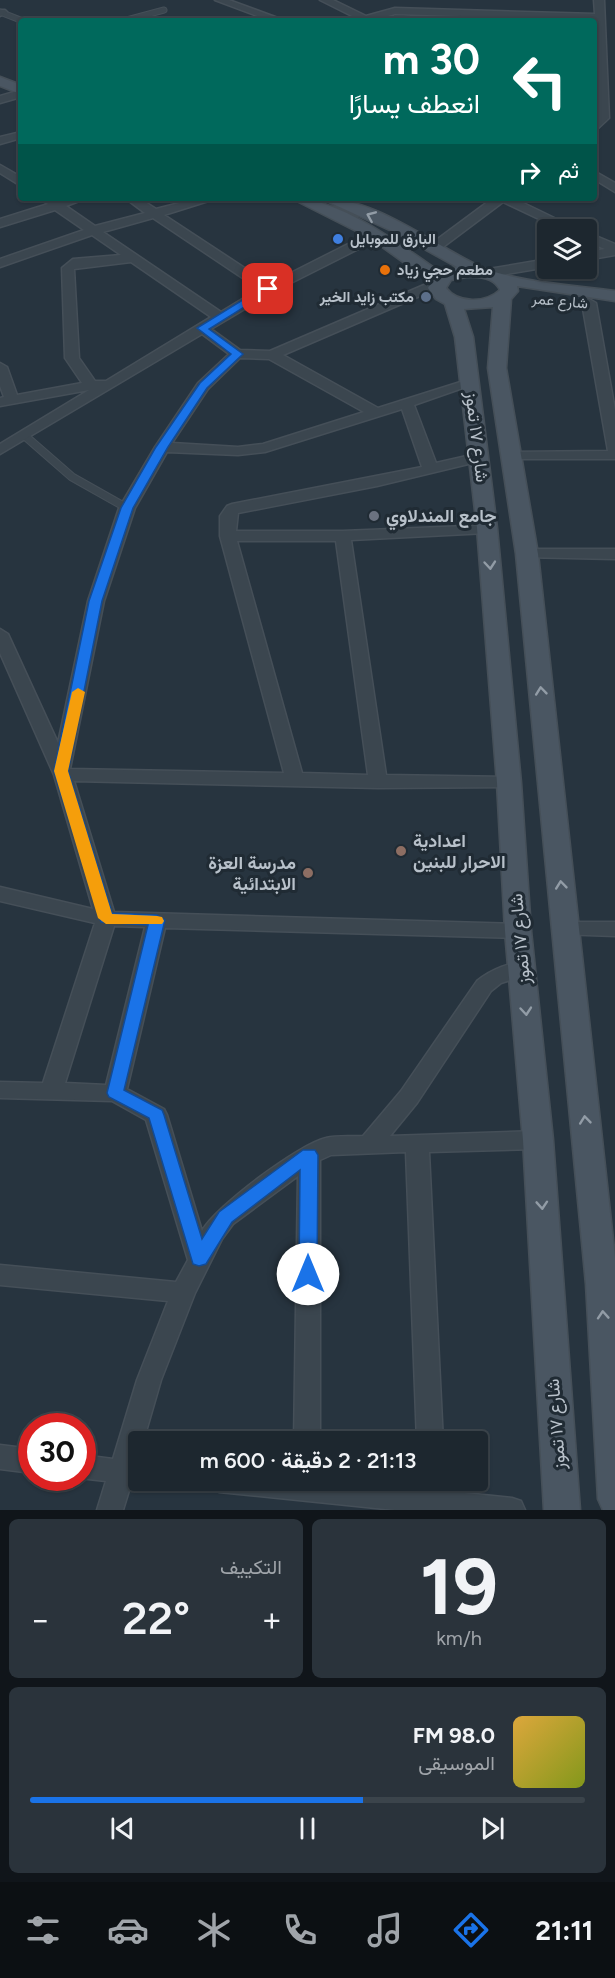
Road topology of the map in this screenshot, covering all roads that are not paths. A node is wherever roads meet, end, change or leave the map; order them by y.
1 (220, 0) edge
2 (325, 0) edge
3 (399, 0) edge
4 (493, 0) edge
5 (164, 10) dead end
6 (601, 10) edge
7 (395, 11) junction
8 (1, 12) edge
9 (492, 17) edge
10 (134, 18) edge
11 (272, 18) edge
12 (358, 18) edge
13 (369, 18) edge
14 (18, 19) edge
15 (0, 72) edge
16 (18, 79) edge
17 (0, 81) edge
18 (18, 90) edge
19 (18, 92) edge
20 (0, 100) edge
21 (615, 123) edge
22 (597, 125) edge
23 (18, 136) edge
24 (0, 141) edge
25 (0, 168) edge
26 (597, 176) edge
27 (18, 178) edge
28 (18, 179) edge
29 (0, 182) edge
30 (615, 188) edge
31 (50, 201) edge
32 (136, 201) edge
33 (201, 201) edge
34 (305, 201) edge
35 (338, 201) edge
36 (498, 201) edge
37 (509, 201) edge
38 (155, 213) junction
39 (549, 219) edge
40 (0, 223) edge
41 (95, 230) junction
42 (376, 235) junction
43 (597, 241) edge
44 (435, 247) junction
45 (615, 250) edge
46 (597, 254) edge
47 (135, 258) junction
48 (0, 263) edge
49 (537, 267) edge
50 (495, 284) junction
51 (443, 288) junction
52 (268, 289) junction
53 (615, 296) edge
54 (589, 303) junction
55 (615, 308) edge
56 (221, 318) junction
57 (202, 328) junction
58 (237, 354) junction
59 (272, 355) junction
60 (0, 367) edge
61 (113, 382) junction
62 (470, 383) junction
63 (91, 386) junction
64 (6, 401) edge
65 (406, 402) junction
66 (375, 412) junction
67 (25, 436) junction
68 (162, 447) junction
69 (0, 450) edge
70 (615, 450) edge
71 (615, 455) edge
72 (511, 456) junction
73 (480, 457) junction
74 (431, 470) junction
75 (127, 508) junction
76 (487, 528) junction
77 (228, 536) junction
78 (343, 536) junction
79 (527, 554) junction
80 (615, 554) edge
81 (0, 634) edge
82 (62, 773) junction
83 (294, 777) junction
84 (378, 782) junction
85 (509, 783) junction
86 (0, 894) edge
87 (106, 918) junction
88 (157, 920) junction
89 (566, 929) junction
90 (615, 929) edge
91 (518, 931) junction
92 (522, 969) junction
93 (0, 1090) edge
94 (51, 1092) junction
95 (115, 1093) junction
96 (538, 1140) junction
97 (370, 1144) junction
98 (417, 1144) junction
99 (309, 1155) junction
100 (199, 1259) junction
101 (0, 1275) edge
102 (608, 1284) edge
103 (183, 1293) junction
104 (138, 1431) edge
105 (307, 1431) edge
106 (430, 1431) edge
107 (0, 1457) edge
108 (18, 1459) edge
109 (96, 1468) edge
110 (128, 1472) edge
111 (128, 1474) edge
112 (374, 1491) edge
113 (432, 1497) edge
114 (615, 1499) edge
115 (110, 1510) edge
116 (512, 1510) edge
117 (562, 1510) edge

1 - 11 street
2 - 12 street
3 - 7 street
4 - 9 street
5 - 10 lane
6 - 9 street
6 - 22 street
7 - 9 street
7 - 13 street
8 - 14 lane
15 - 16 main road
17 - 18 main road
19 - 20 street
21 - 22 street
23 - 24 street
25 - 27 street
26 - 30 street
28 - 29 street
31 - 40 street
31 - 41 street
32 - 38 street
33 - 38 street
34 - 42 main road
44 -> 35 main road
36 - 44 street
37 - 39 street
38 - 41 street
38 - 52 street
41 - 47 street
41 - 48 street
42 - 51 main road
42 - 52 street
43 - 45 street
44 - 50 main road
45 - 46 street
47 - 56 street
47 - 63 street
49 - 50 street
50 - 51 main road
50 - 51 main road
50 - 53 main road, شارع عمر
50 - 54 main road, شارع عمر
50 - 72 main road, شارع ١٧ تموز
51 - 59 street
51 - 62 main road, شارع ١٧ تموز
52 - 56 street
54 - 55 main road, شارع عمر
54 - 70 street
56 - 57 street
57 - 58 street
57 - 61 street
58 - 59 street
58 - 68 street
59 - 66 street
60 - 64 street
61 - 63 street
61 - 67 street
62 - 65 street
62 - 73 main road, شارع ١٧ تموز
63 - 64 street
65 - 66 street
65 - 74 street
66 - 68 street
67 - 69 street
67 - 75 lane
68 - 75 street
71 - 72 street
72 - 79 main road, شارع ١٧ تموز
73 - 74 street
73 - 76 main road, شارع ١٧ تموز
74 - 77 street
75 - 82 street
76 - 78 street
76 -> 85 main road, شارع ١٧ تموز
77 - 78 street
77 - 83 street
78 - 84 street
79 - 80 street
89 -> 79 main road, شارع ١٧ تموز
81 - 82 street
82 - 83 street
82 - 87 street
83 - 84 street
84 - 85 street
85 - 91 main road, شارع ١٧ تموز
86 - 87 street
87 - 88 street
87 - 94 street
88 - 91 street
88 - 95 street
89 - 90 street
102 -> 89 main road, شارع ١٧ تموز
91 - 92 main road, شارع ١٧ تموز
92 -> 96 main road, شارع ١٧ تموز
92 - 97 street
93 - 94 street
94 - 95 street
95 - 100 street
96 - 98 street
96 -> 117 main road, شارع ١٧ تموز
97 - 98 street
97 - 99 street
98 - 106 street
99 - 100 street
99 - 105 street
100 - 103 street
101 - 103 street
114 -> 102 main road, شارع ١٧ تموز
103 - 104 street
107 - 108 street
109 - 110 street
111 - 115 street
112 - 113 street
113 - 116 street

